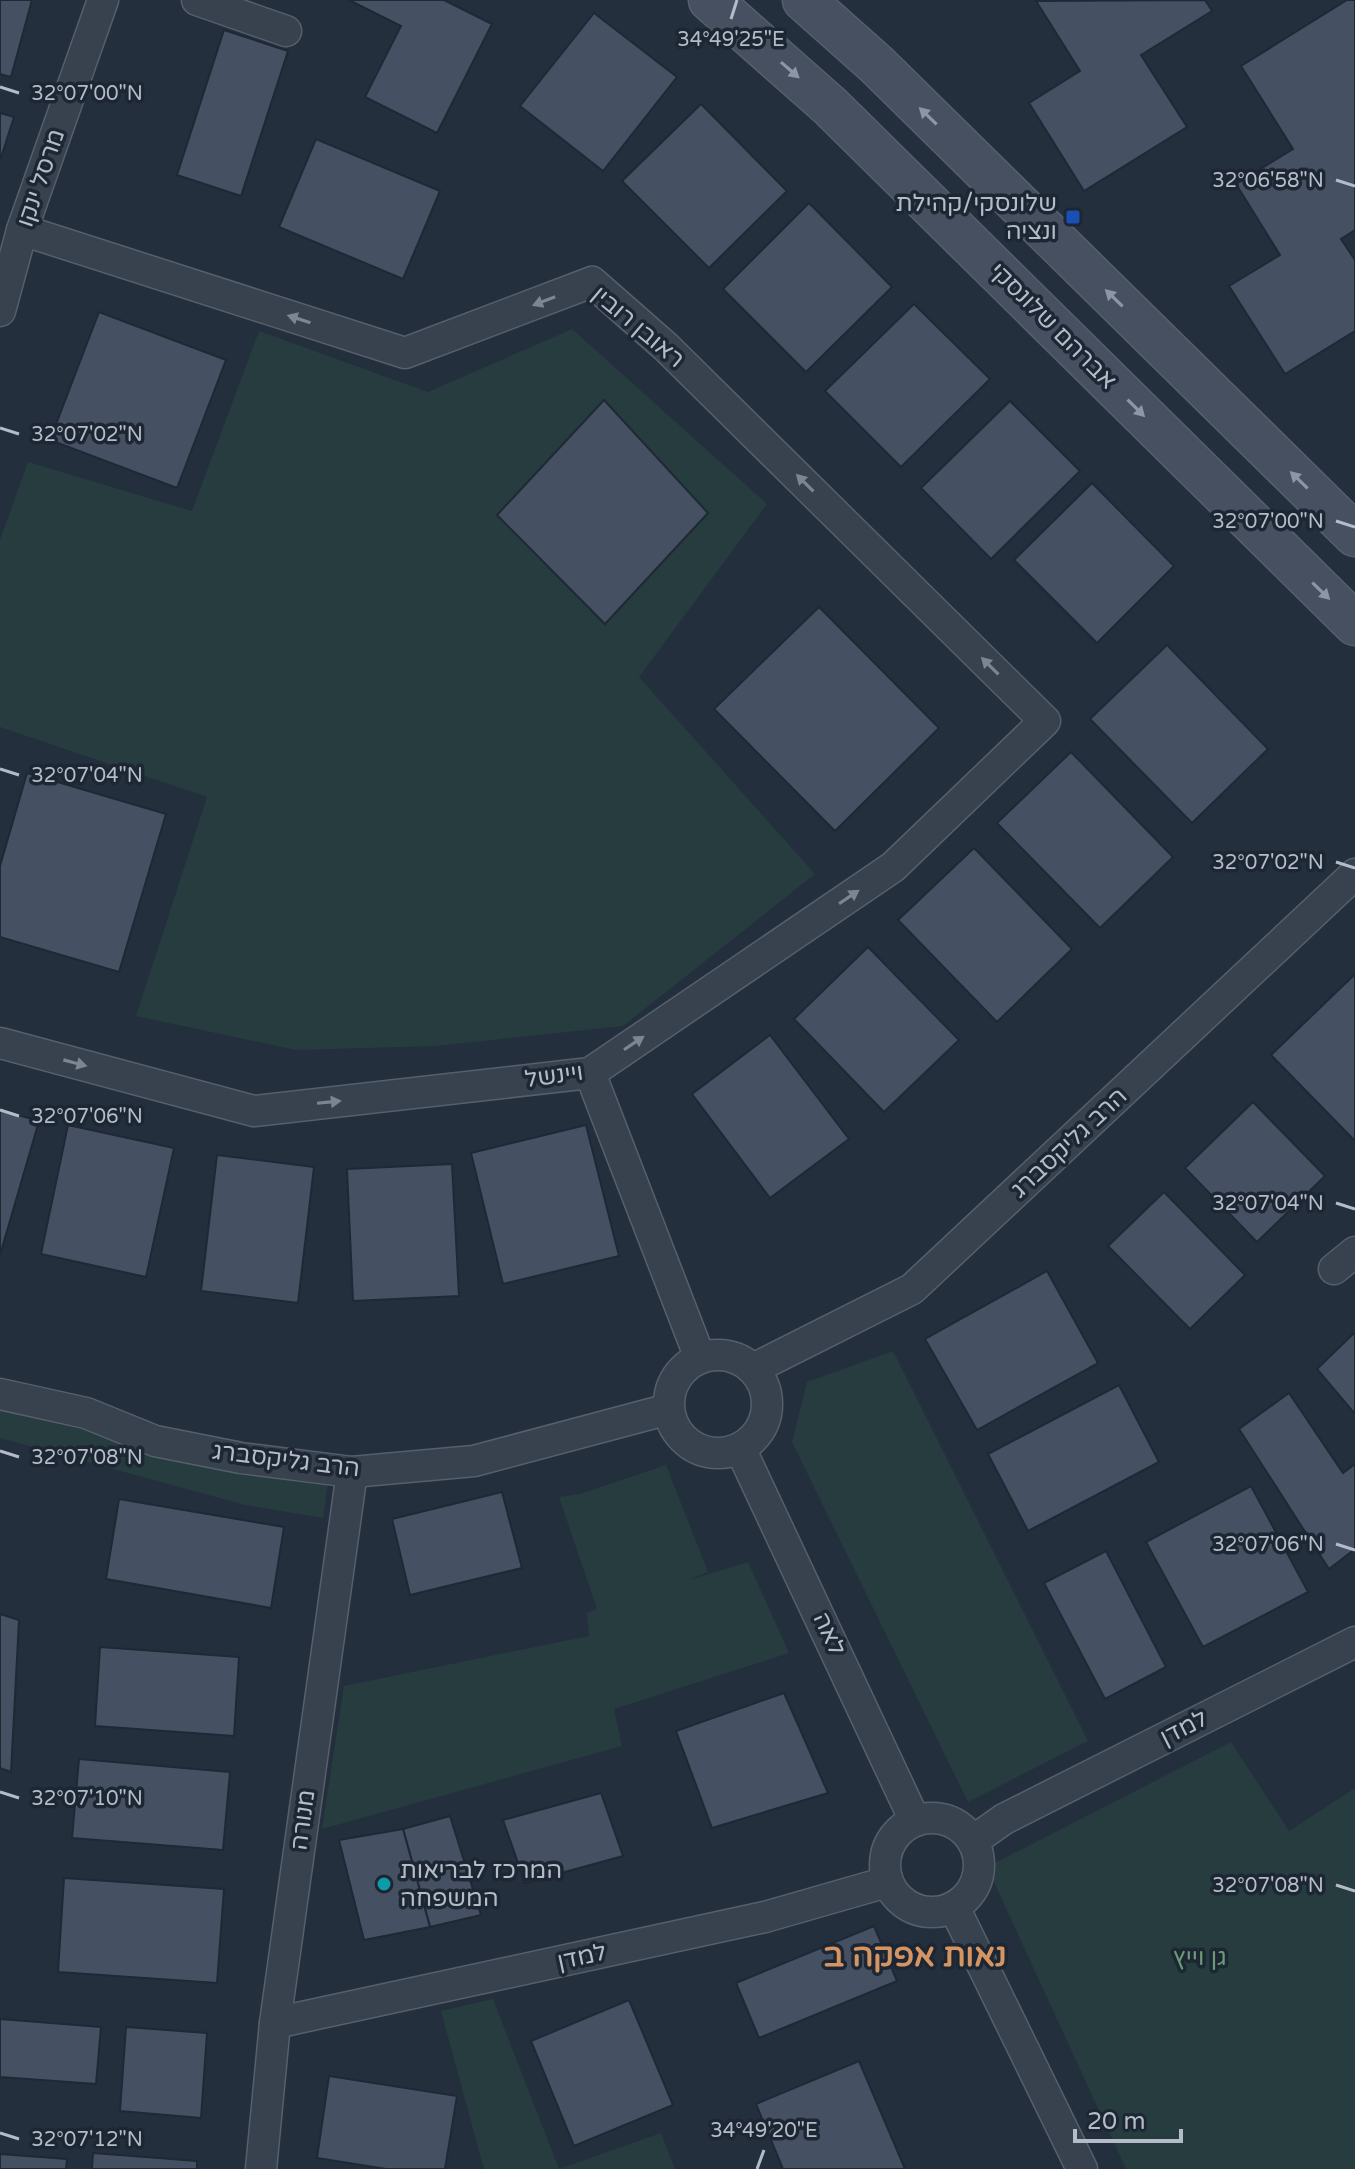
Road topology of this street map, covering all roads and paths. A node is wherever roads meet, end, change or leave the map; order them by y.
1 (103, 0) edge
2 (197, 0) edge
3 (710, 0) edge
4 (804, 0) edge
5 (286, 31) dead end
6 (22, 230) junction
7 (0, 311) edge
8 (1355, 535) edge
9 (1355, 624) edge
10 (1045, 721) joint
11 (1355, 874) edge
12 (0, 1043) edge
13 (590, 1073) junction
14 (700, 1358) junction
15 (753, 1369) junction
16 (0, 1394) edge
17 (669, 1409) junction
18 (740, 1448) junction
19 (352, 1472) junction
20 (1355, 1642) edge
21 (915, 1821) junction
22 (973, 1841) junction
23 (887, 1882) junction
24 (954, 1907) junction
25 (275, 2023) junction
26 (261, 2169) edge
27 (1082, 2169) edge

1 - 6 street, מרסל ינקו
2 - 5 street
3 -> 9 street, אברהם שלונסקי
8 -> 4 street
6 - 7 street, מרסל ינקו
10 -> 6 street, ראובן רובין
13 -> 10 street, ויינשל
11 - 15 street, הרב גליקסברג
12 -> 13 street, ויינשל
13 - 14 street
14 - 15 street
14 - 17 street
15 - 18 street
16 - 19 street, הרב גליקסברג
17 - 18 street
17 - 19 street, הרב גליקסברג
18 - 21 street, לאה
19 - 25 street, מנורה
20 - 22 street, למדן
21 - 22 street
21 - 23 street
22 - 24 street
23 - 24 street
23 - 25 street, למדן
24 - 27 street
25 - 26 street, מנורה

